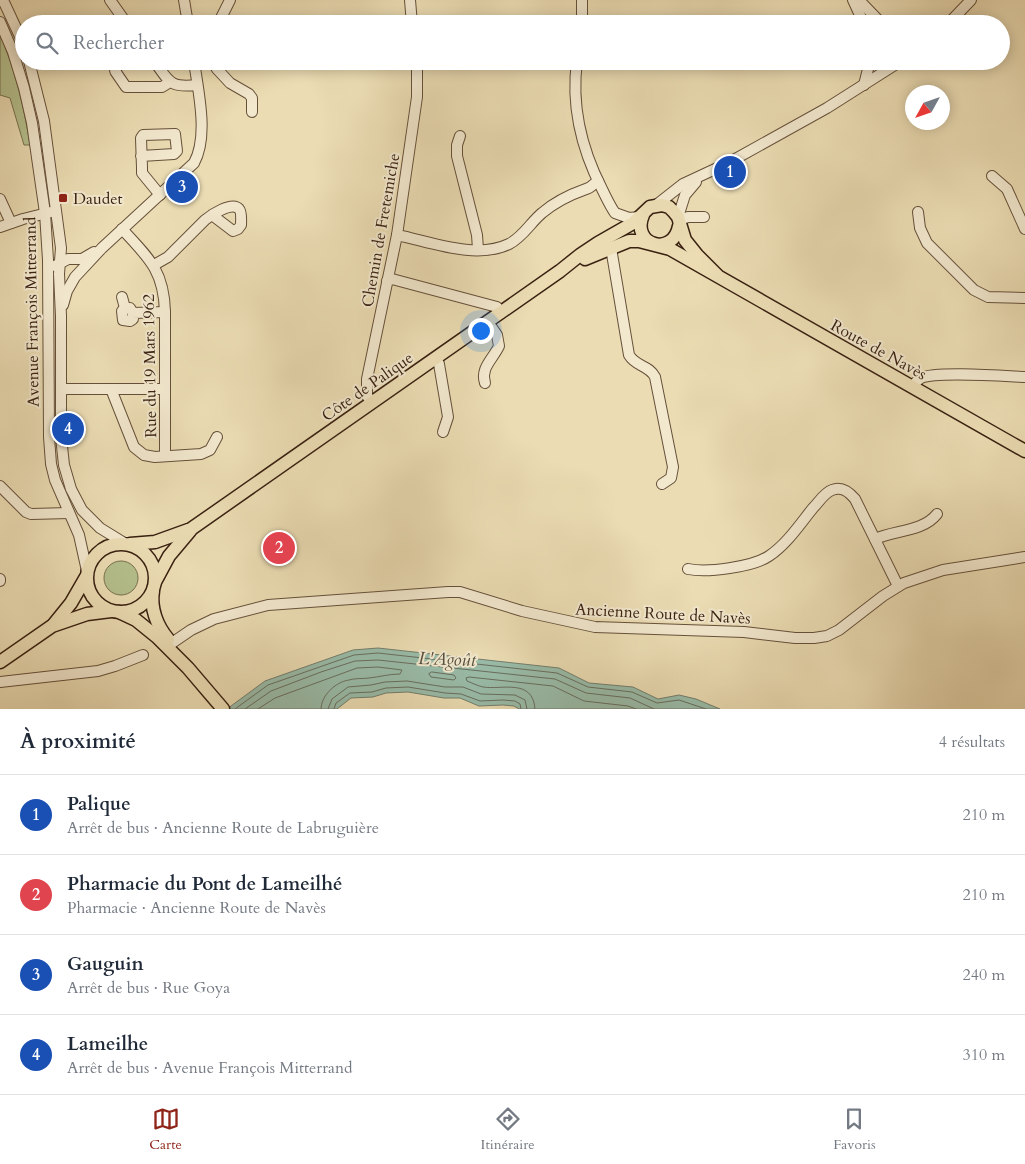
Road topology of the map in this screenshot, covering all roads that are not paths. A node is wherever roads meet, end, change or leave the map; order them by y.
1 (3, 0) edge
2 (110, 0) edge
3 (184, 0) edge
4 (230, 0) edge
5 (410, 0) edge
6 (582, 0) edge
7 (853, 0) edge
8 (859, 0) edge
9 (971, 0) edge
10 (121, 15) edge
11 (186, 15) edge
12 (222, 15) edge
13 (411, 15) edge
14 (582, 15) edge
15 (860, 15) edge
16 (873, 15) edge
17 (957, 15) edge
18 (0, 22) edge
19 (15, 26) edge
20 (15, 59) edge
21 (18, 70) edge
22 (31, 70) edge
23 (115, 70) edge
24 (161, 70) edge
25 (195, 70) edge
26 (218, 70) edge
27 (417, 70) edge
28 (576, 70) edge
29 (868, 70) edge
30 (887, 70) edge
31 (170, 82) junction
32 (197, 84) junction
33 (864, 85) junction
34 (252, 112) dead end
35 (460, 136) dead end
36 (141, 156) dead end
37 (705, 175) junction
38 (992, 176) dead end
39 (598, 181) junction
40 (160, 195) junction
41 (0, 199) edge
42 (655, 206) junction
43 (57, 210) junction
44 (918, 212) dead end
45 (45, 213) junction
46 (212, 215) dead end
47 (641, 216) junction
48 (704, 217) dead end
49 (679, 221) junction
50 (11, 223) junction
51 (0, 228) edge
52 (122, 229) junction
53 (1025, 229) edge
54 (397, 235) junction
55 (655, 244) junction
56 (102, 248) junction
57 (611, 248) junction
58 (478, 249) junction
59 (154, 265) junction
60 (56, 267) junction
61 (560, 271) junction
62 (718, 275) junction
63 (75, 277) junction
64 (387, 282) junction
65 (122, 297) dead end
66 (1025, 298) edge
67 (499, 310) junction
68 (165, 312) junction
69 (61, 316) junction
70 (488, 322) junction
71 (436, 358) junction
72 (1025, 377) edge
73 (485, 383) dead end
74 (913, 387) junction
75 (61, 389) junction
76 (110, 389) junction
77 (165, 389) junction
78 (370, 399) junction
79 (443, 432) dead end
80 (217, 437) dead end
81 (1025, 451) edge
82 (165, 456) junction
83 (662, 484) dead end
84 (0, 486) edge
85 (69, 513) junction
86 (937, 514) dead end
87 (191, 529) junction
88 (875, 539) junction
89 (128, 544) junction
90 (1025, 557) edge
91 (688, 569) dead end
92 (86, 574) junction
93 (154, 585) junction
94 (898, 586) junction
95 (115, 612) junction
96 (52, 626) junction
97 (172, 643) junction
98 (143, 655) dead end
99 (0, 662) edge
100 (188, 668) junction
101 (0, 682) edge
102 (223, 709) edge

1 - 19 street
2 - 10 street
3 - 11 street
4 - 12 street
5 - 13 street
6 - 14 street
7 - 15 street
8 - 16 street
9 - 17 street
18 - 20 street, Avenue François Mitterrand
21 - 45 street, Avenue François Mitterrand
22 - 43 street, Avenue François Mitterrand
23 - 31 street
24 - 31 street
25 - 32 street
26 - 34 street
27 - 54 street, Chemin de Fretemiche
28 - 39 street
29 - 33 street
30 - 33 street
31 - 32 street
32 - 40 street
33 - 37 street
35 - 58 street
36 - 40 street
37 - 42 street
37 - 49 street
38 - 53 street
39 - 47 street
39 - 58 street
40 - 52 street
41 - 50 street
42 - 47 main road
42 - 49 main road
43 - 45 street
43 - 60 street, Avenue François Mitterrand
44 - 66 street
45 - 50 street
45 - 60 street, Avenue François Mitterrand
46 - 59 street
47 - 55 main road
47 - 61 main road
48 - 49 street
49 - 55 main road
49 - 62 main road
50 - 51 street
52 - 56 street
52 - 59 street, Rue du 19 Mars 1962
54 - 58 street
54 - 64 street, Chemin de Fretemiche
55 - 57 main road, Route de Navès
55 - 62 main road, Route de Navès
56 - 60 street
56 - 63 street
57 - 61 main road, Route de Navès
57 - 83 street
59 - 68 street, Rue du 19 Mars 1962
60 - 63 street
60 - 69 street, Avenue François Mitterrand
60 - 85 street, Avenue François Mitterrand
61 - 67 main road, Côte de Palique
62 - 74 main road, Route de Navès
63 - 69 street
64 - 67 street
64 - 78 street, Chemin de Fretemiche
65 - 68 street
67 - 70 main road, Côte de Palique
68 - 77 street, Rue du 19 Mars 1962
69 - 75 street, Avenue François Mitterrand
70 - 71 main road, Côte de Palique
70 - 73 street
71 - 78 main road, Côte de Palique
71 - 79 street
72 - 74 street
74 - 81 main road, Route de Navès
75 - 76 street
75 - 89 street, Avenue François Mitterrand
76 - 77 street
76 - 82 street
77 - 82 street, Rue du 19 Mars 1962
78 - 87 main road, Côte de Palique
80 - 82 street
84 - 85 street
85 - 92 street, Avenue François Mitterrand
86 - 88 street
87 - 89 main road, Côte de Palique
87 - 93 main road, Côte de Palique
88 - 91 street
88 - 94 street
89 - 92 main road
89 - 93 main road
90 - 94 street, Ancienne Route de Navès
92 - 95 main road
92 - 96 main road
93 - 95 main road
93 - 97 main road
94 - 97 street, Ancienne Route de Navès
95 - 96 main road
95 - 100 main road
96 - 99 main road
97 - 100 main road
98 - 101 street
100 - 102 main road

